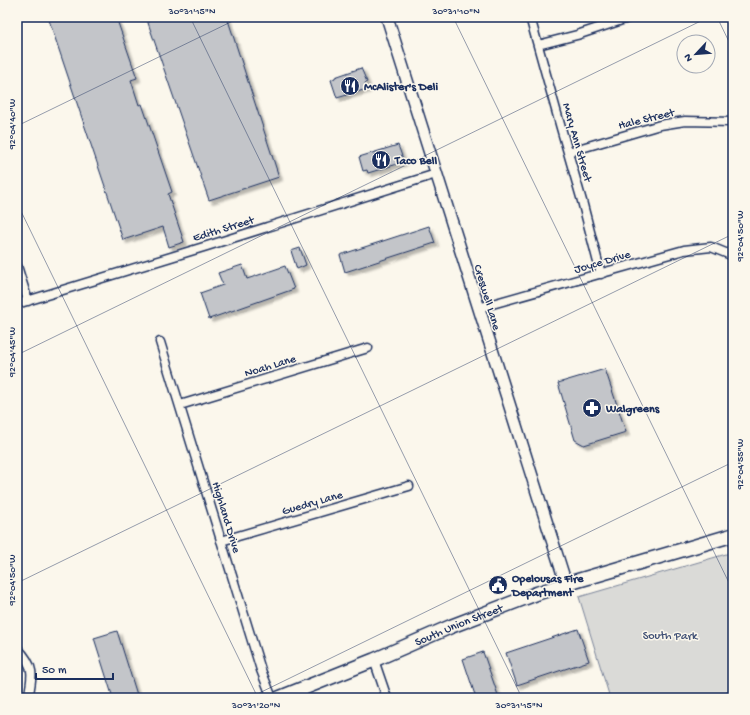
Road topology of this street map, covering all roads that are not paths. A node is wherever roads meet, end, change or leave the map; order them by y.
1 (387, 17) edge
2 (530, 17) edge
3 (631, 17) edge
4 (538, 45) junction
5 (733, 122) edge
6 (568, 152) junction
7 (436, 174) junction
8 (733, 256) edge
9 (17, 266) edge
10 (601, 274) junction
11 (28, 301) junction
12 (17, 304) edge
13 (478, 308) junction
14 (160, 342) dead end
15 (368, 348) dead end
16 (180, 405) junction
17 (409, 486) dead end
18 (733, 535) edge
19 (222, 541) junction
20 (566, 584) junction
21 (17, 648) edge
22 (374, 660) junction
23 (28, 698) edge
24 (272, 698) edge
25 (280, 698) edge
26 (387, 698) edge

1 - 7 main road, Creswell Lane
2 - 4 street, Mary Ann Street
3 - 4 street
4 - 6 street, Mary Ann Street
5 - 6 street, Hale Street
6 - 10 street, Mary Ann Street
7 - 11 street, Edith Street
7 - 13 main road, Creswell Lane
8 - 10 street, Joyce Drive
9 - 11 street
10 - 13 street, Joyce Drive
11 - 12 street, Edith Street
13 - 20 main road, Creswell Lane
14 - 16 street, Highland Drive
15 - 16 street, Noah Lane
16 - 19 street, Highland Drive
17 - 19 street, Guedry Lane
18 - 20 main road, South Union Street
19 - 24 street, Highland Drive
20 - 22 main road, South Union Street
21 - 23 street
22 - 25 main road, South Union Street
22 - 26 street

